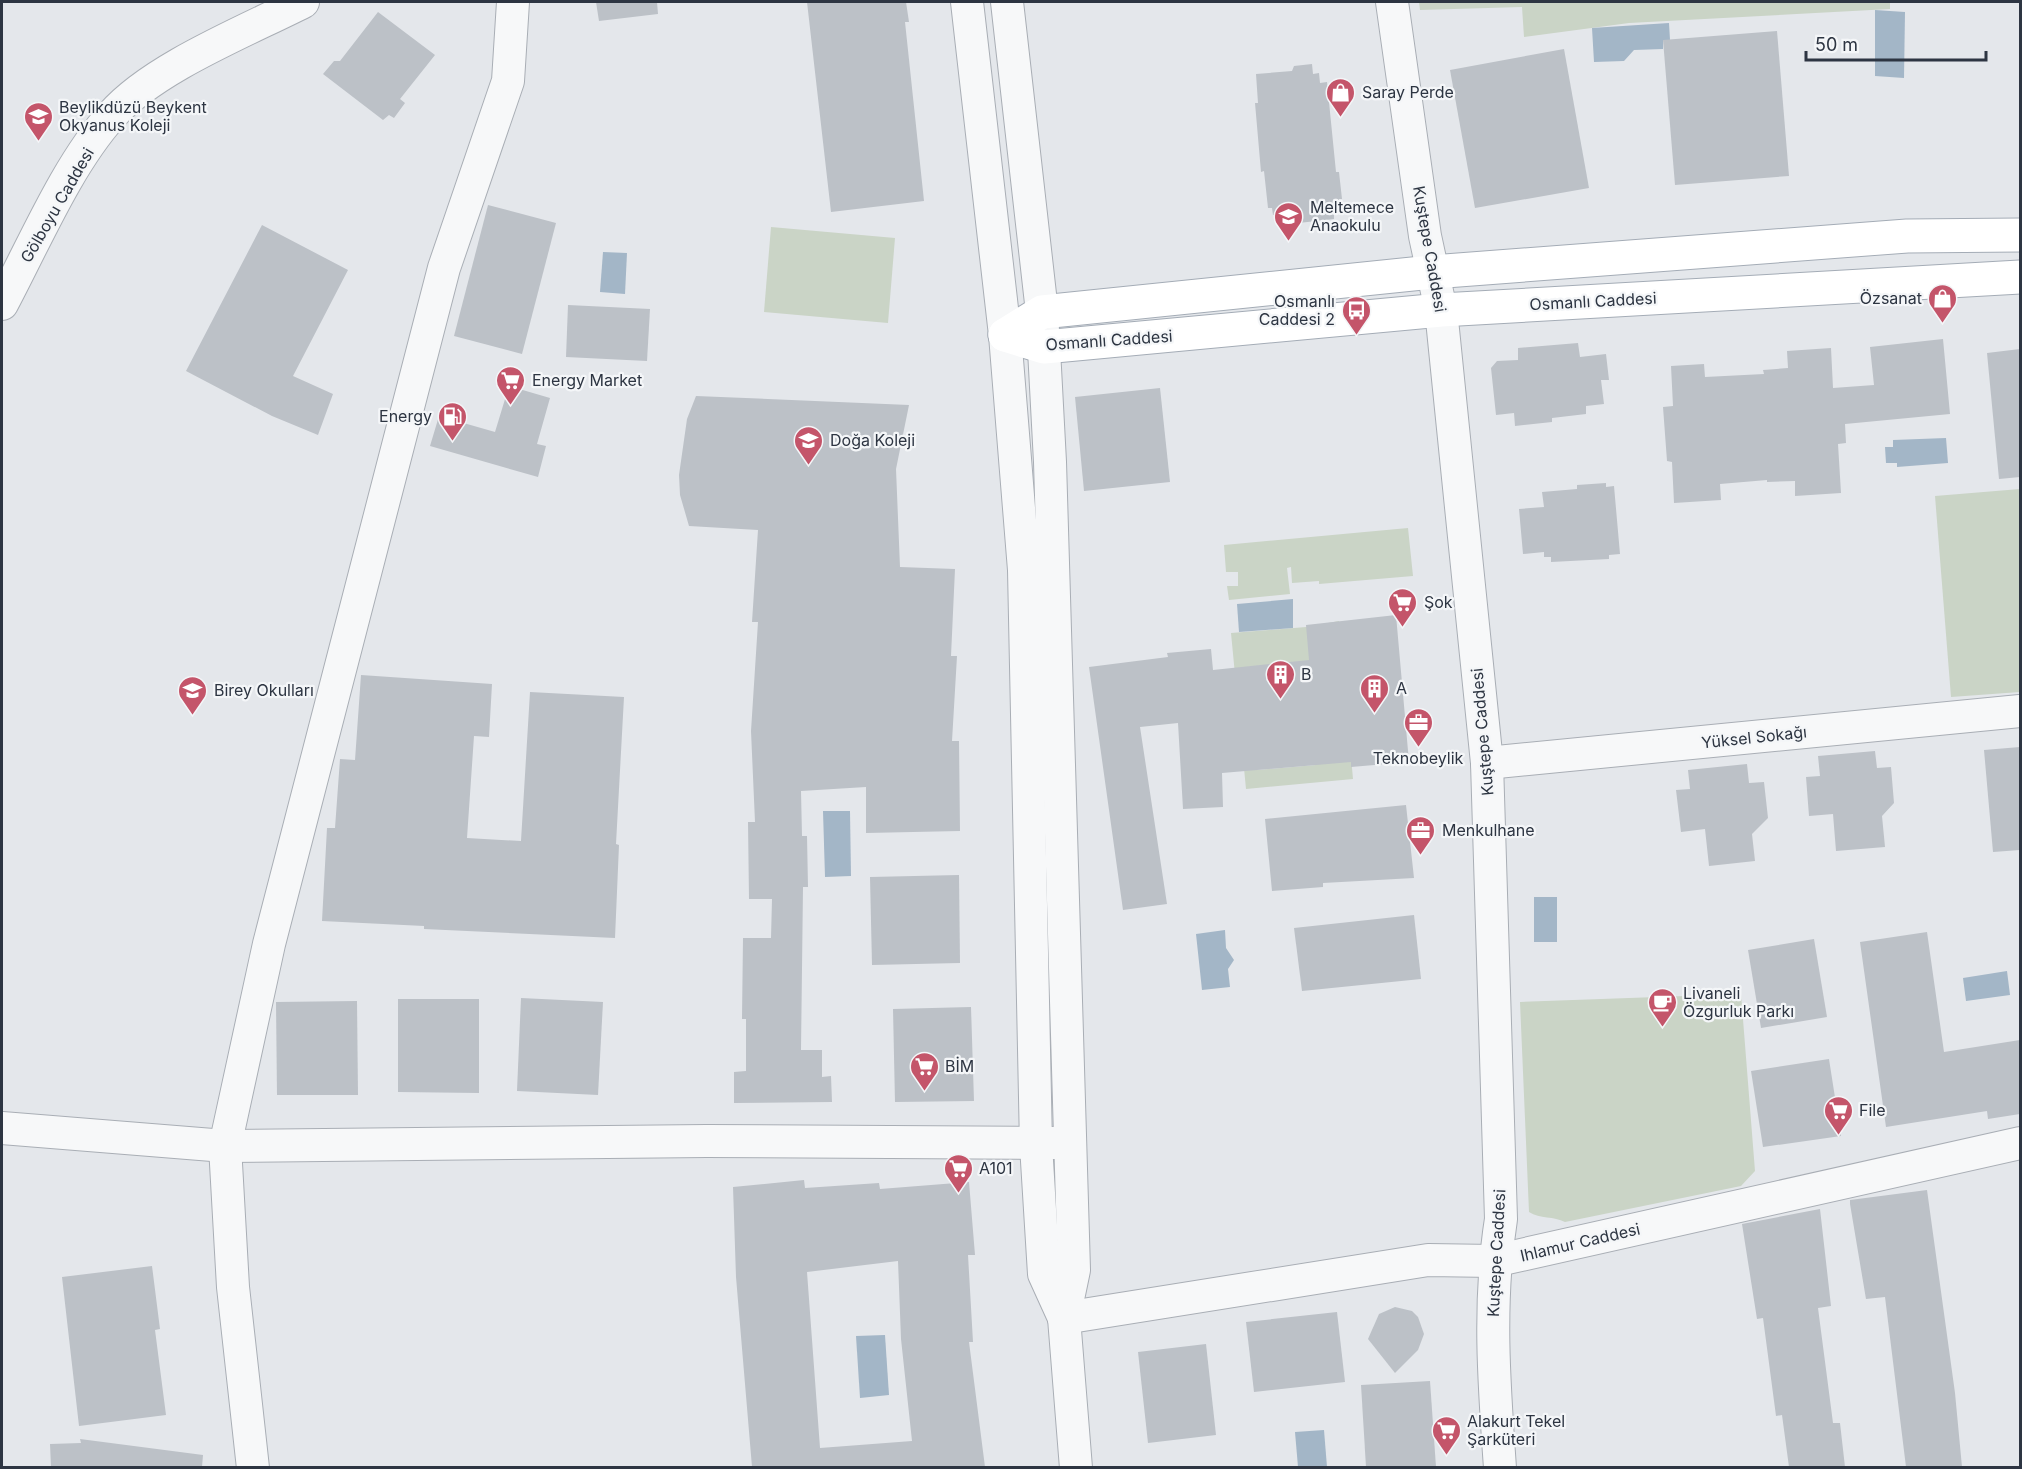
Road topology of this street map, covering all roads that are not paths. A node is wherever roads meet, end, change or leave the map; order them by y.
1 (303, 2) edge
2 (513, 2) edge
3 (967, 2) edge
4 (1007, 2) edge
5 (1392, 2) edge
6 (2020, 235) edge
7 (1432, 272) junction
8 (2020, 277) edge
9 (2, 304) edge
10 (1441, 310) junction
11 (1042, 312) junction
12 (1005, 334) junction
13 (1044, 347) junction
14 (2020, 711) edge
15 (1487, 763) junction
16 (2, 1128) edge
17 (1070, 1142) junction
18 (2020, 1143) edge
19 (1036, 1145) junction
20 (225, 1146) junction
21 (1494, 1261) junction
22 (1064, 1318) junction
23 (253, 1467) edge
24 (1076, 1467) edge
25 (1500, 1467) edge

1 - 9 street, Gölboyu Caddesi
2 - 20 street
3 - 12 street
4 - 11 street
5 - 7 street, Kuştepe Caddesi
6 - 7 main road, Osmanlı Caddesi
7 - 10 street, Kuştepe Caddesi
7 - 11 main road, Osmanlı Caddesi
8 - 10 main road, Osmanlı Caddesi
10 - 13 main road, Osmanlı Caddesi
10 - 15 street, Kuştepe Caddesi
11 - 12 main road, Osmanlı Caddesi
11 - 13 street
12 - 13 main road, Osmanlı Caddesi
12 - 19 street
13 - 17 street
14 - 15 street, Yüksel Sokağı
15 - 21 street, Kuştepe Caddesi
16 - 20 street
17 - 19 street
17 - 22 street
18 - 21 street, Ihlamur Caddesi
19 - 20 street
19 - 22 street
20 - 23 street
21 - 22 street, Ihlamur Caddesi
21 - 25 street, Kuştepe Caddesi
22 - 24 street

